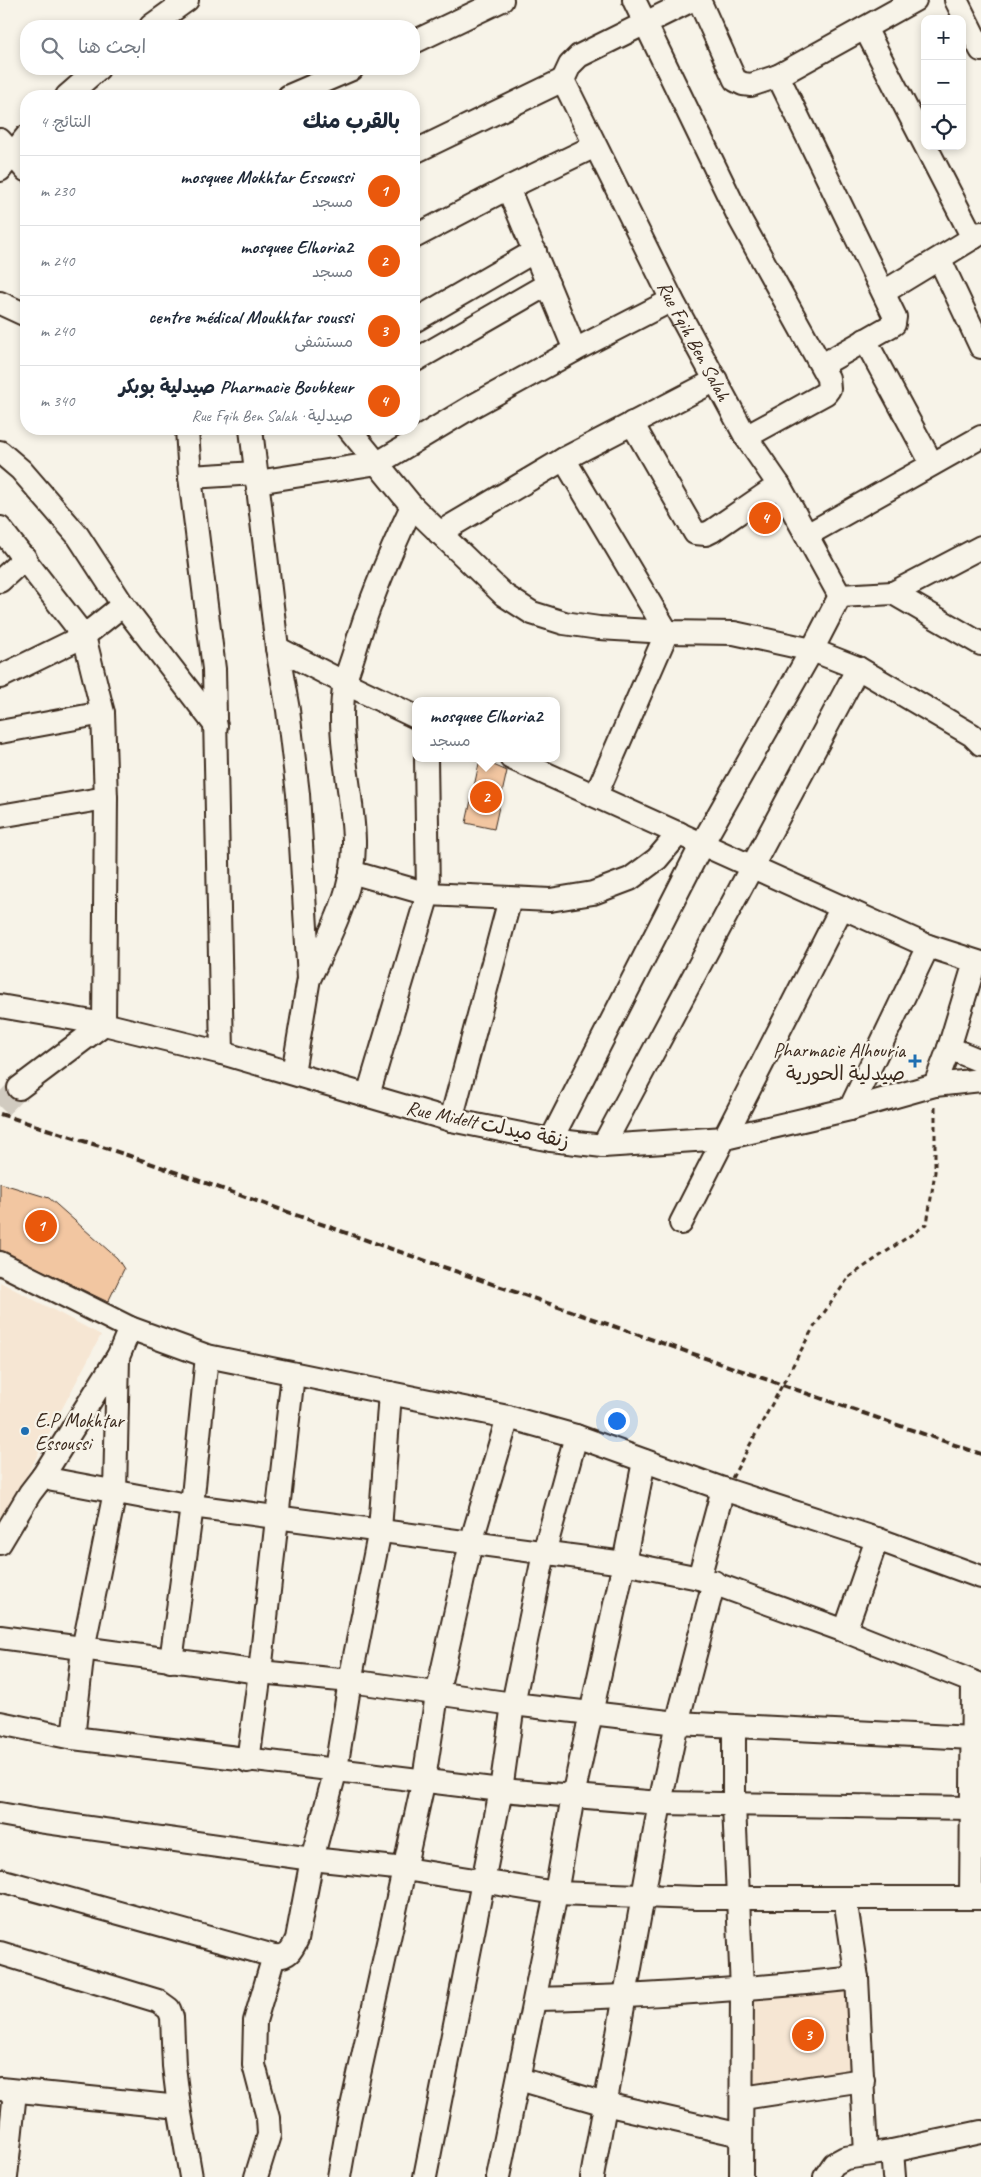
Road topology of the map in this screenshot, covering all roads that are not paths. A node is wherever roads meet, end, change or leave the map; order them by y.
1 (187, 0) edge
2 (502, 0) edge
3 (634, 0) edge
4 (692, 0) edge
5 (699, 0) edge
6 (915, 0) edge
7 (956, 0) edge
8 (159, 20) edge
9 (645, 24) junction
10 (865, 28) junction
11 (978, 36) edge
12 (420, 39) edge
13 (91, 75) edge
14 (338, 75) edge
15 (778, 76) junction
16 (563, 80) junction
17 (74, 90) edge
18 (303, 90) edge
19 (20, 142) edge
20 (595, 146) junction
21 (420, 149) edge
22 (4, 155) edge
23 (20, 166) edge
24 (508, 188) junction
25 (420, 235) edge
26 (977, 235) edge
27 (535, 251) junction
28 (940, 260) junction
29 (548, 284) junction
30 (884, 292) junction
31 (672, 300) junction
32 (0, 303) edge
33 (20, 312) edge
34 (420, 318) edge
35 (865, 340) junction
36 (981, 347) edge
37 (575, 350) junction
38 (420, 358) edge
39 (822, 365) junction
40 (716, 380) junction
41 (632, 423) junction
42 (186, 435) edge
43 (252, 435) edge
44 (353, 435) edge
45 (746, 438) junction
46 (981, 438) edge
47 (0, 452) edge
48 (564, 459) junction
49 (378, 464) junction
50 (932, 464) junction
51 (190, 477) junction
52 (257, 477) junction
53 (779, 485) junction
54 (412, 506) junction
55 (0, 528) edge
56 (438, 533) junction
57 (807, 535) junction
58 (981, 547) edge
59 (25, 558) junction
60 (0, 581) edge
61 (893, 593) junction
62 (840, 596) junction
63 (123, 605) junction
64 (667, 632) junction
65 (84, 636) junction
66 (981, 644) edge
67 (278, 648) junction
68 (812, 650) junction
69 (858, 668) junction
70 (0, 677) edge
71 (345, 684) junction
72 (103, 713) junction
73 (412, 715) edge
74 (216, 726) junction
75 (0, 732) edge
76 (978, 735) edge
77 (426, 762) edge
78 (520, 762) edge
79 (596, 795) junction
80 (0, 796) edge
81 (106, 798) junction
82 (0, 817) edge
83 (679, 834) junction
84 (702, 844) junction
85 (752, 866) junction
86 (351, 872) junction
87 (428, 894) junction
88 (510, 899) junction
89 (842, 907) junction
90 (928, 946) junction
91 (978, 962) edge
92 (309, 978) junction
93 (0, 1006) edge
94 (104, 1024) junction
95 (949, 1048) junction
96 (222, 1054) junction
97 (981, 1061) edge
98 (293, 1074) junction
99 (981, 1080) edge
100 (935, 1085) junction
101 (19, 1088) tunnel mouth
102 (368, 1095) junction
103 (850, 1109) junction
104 (451, 1120) junction
105 (725, 1138) junction
106 (551, 1140) junction
107 (603, 1146) junction
108 (681, 1223) dead end
109 (0, 1263) edge
110 (130, 1328) junction
111 (118, 1356) junction
112 (207, 1356) junction
113 (293, 1374) junction
114 (390, 1393) junction
115 (508, 1417) junction
116 (576, 1436) junction
117 (644, 1460) junction
118 (43, 1476) junction
119 (728, 1484) junction
120 (115, 1492) junction
121 (192, 1506) junction
122 (278, 1516) junction
123 (380, 1530) junction
124 (878, 1540) junction
125 (0, 1543) edge
126 (471, 1543) junction
127 (544, 1553) junction
128 (624, 1563) junction
129 (981, 1577) edge
130 (707, 1580) junction
131 (845, 1631) junction
132 (0, 1637) edge
133 (83, 1648) junction
134 (171, 1660) junction
135 (260, 1672) junction
136 (350, 1681) junction
137 (977, 1684) edge
138 (436, 1695) junction
139 (513, 1704) junction
140 (592, 1713) junction
141 (677, 1723) junction
142 (0, 1724) edge
143 (734, 1726) junction
144 (73, 1738) junction
145 (972, 1738) junction
146 (248, 1761) junction
147 (336, 1769) junction
148 (424, 1780) junction
149 (501, 1790) junction
150 (573, 1796) junction
151 (660, 1803) junction
152 (734, 1805) junction
153 (971, 1808) junction
154 (0, 1814) edge
155 (312, 1859) junction
156 (405, 1869) junction
157 (0, 1880) edge
158 (482, 1882) junction
159 (556, 1893) junction
160 (645, 1897) junction
161 (739, 1898) junction
162 (844, 1898) junction
163 (976, 1898) edge
164 (0, 1952) edge
165 (274, 1956) junction
166 (857, 1978) junction
167 (742, 1990) junction
168 (625, 1997) junction
169 (535, 1998) junction
170 (518, 2079) junction
171 (863, 2080) junction
172 (8, 2090) edge
173 (743, 2098) junction
174 (605, 2104) junction
175 (179, 2107) junction
176 (981, 2132) edge
177 (742, 2135) junction
178 (892, 2151) junction
179 (866, 2154) junction
180 (8, 2174) edge
181 (191, 2177) edge
182 (256, 2177) edge
183 (339, 2177) edge
184 (425, 2177) edge
185 (498, 2177) edge
186 (592, 2177) edge
187 (741, 2177) edge
188 (825, 2177) edge
189 (894, 2177) edge

1 - 8 street
2 - 12 street
3 - 9 street
4 - 9 street
5 - 15 street
6 - 10 street
7 - 11 street
9 - 16 street
9 - 39 street
10 - 15 street
10 - 26 street
13 - 17 street
14 - 18 street
15 - 30 street
16 - 20 street, Rue Fqih Ben Salah
16 - 21 street
19 - 22 street
20 - 24 street
20 - 31 street, Rue Fqih Ben Salah
22 - 23 street
24 - 25 street
24 - 27 street
26 - 28 street
27 - 29 street
27 - 34 street
28 - 30 street
28 - 36 street
29 - 37 street
29 - 38 street
30 - 35 street
31 - 37 street
31 - 40 street, Rue Fqih Ben Salah
32 - 33 street
35 - 39 street
35 - 50 street
37 - 49 street
39 - 45 street
40 - 41 street
40 - 45 street, Rue Fqih Ben Salah
41 - 48 street
41 - 53 street
42 - 51 street
43 - 52 street
44 - 49 street
45 - 53 street, Rue Fqih Ben Salah
46 - 50 street
47 - 63 street
48 - 56 street
48 - 64 street
49 - 52 street
49 - 54 street
50 - 57 street
51 - 52 street
51 - 74 street
52 - 67 street
53 - 57 street, Rue Fqih Ben Salah
54 - 56 street
54 - 71 street
55 - 59 street
56 - 64 street
57 - 62 street, Rue Fqih Ben Salah
58 - 61 street
59 - 60 street
59 - 65 street
61 - 62 street
61 - 66 street
62 - 68 street
63 - 65 street
63 - 74 street
64 - 68 street
64 - 79 street
65 - 70 street
65 - 72 street
67 - 71 street
67 - 92 street
68 - 69 street
68 - 84 street
69 - 76 street
69 - 85 street
71 - 73 street
71 - 86 street
72 - 75 street
72 - 81 street
74 - 96 street
77 - 87 street
78 - 79 street
79 - 83 street
80 - 82 street
81 - 82 street
81 - 94 street
83 - 84 street
83 - 88 street
84 - 85 street
84 - 106 street
85 - 89 street
85 - 107 street
86 - 87 street
86 - 92 street
87 - 88 street
87 - 102 street
88 - 104 street
89 - 90 street
89 - 105 street
90 - 91 street
90 - 103 street
91 - 95 street
92 - 98 street
93 - 94 street, Rue Midelt زنقة ميدلت
94 - 96 street, Rue Midelt زنقة ميدلت
94 - 101 street
95 - 97 street
95 - 100 street
96 - 98 street, Rue Midelt زنقة ميدلت
98 - 102 street, Rue Midelt زنقة ميدلت
99 - 100 street, Rue Midelt زنقة ميدلت
100 - 103 street, Rue Midelt زنقة ميدلت
102 - 104 street, Rue Midelt زنقة ميدلت
103 - 105 street, Rue Midelt زنقة ميدلت
104 - 106 street, Rue Midelt زنقة ميدلت
105 - 107 street, Rue Midelt زنقة ميدلت
105 - 108 street
106 - 107 street, Rue Midelt زنقة ميدلت
109 - 110 street
110 - 111 street
110 - 112 street
111 - 118 street
111 - 120 street
112 - 113 street
112 - 121 street
113 - 114 street
113 - 122 street
114 - 115 street
114 - 123 street
115 - 116 street
115 - 126 street
116 - 117 street
116 - 127 street
117 - 119 street
117 - 128 street
118 - 120 street
118 - 125 street
119 - 124 street
119 - 130 street
120 - 121 street
120 - 133 street
121 - 122 street
121 - 134 street
122 - 123 street
122 - 135 street
123 - 126 street
123 - 136 street
124 - 129 street
124 - 131 street
126 - 127 street
126 - 138 street
127 - 128 street
127 - 139 street
128 - 130 street
128 - 140 street
130 - 131 street
130 - 141 street
131 - 137 street
132 - 133 street
133 - 134 street
133 - 144 street
134 - 135 street
135 - 136 street
135 - 146 street
136 - 138 street
136 - 147 street
137 - 145 street
138 - 139 street
138 - 148 street
139 - 140 street
139 - 149 street
140 - 141 street
140 - 150 street
141 - 143 street
141 - 151 street
142 - 144 street
143 - 145 street
143 - 152 street
144 - 146 street
145 - 153 street
146 - 147 street
147 - 148 street
147 - 155 street
148 - 149 street
148 - 156 street
149 - 150 street
149 - 158 street
150 - 151 street
150 - 159 street
151 - 152 street
151 - 160 street
152 - 153 street
152 - 161 street
153 - 163 street
154 - 155 street
155 - 156 street
155 - 165 street
156 - 158 street
156 - 183 street
157 - 165 street
158 - 159 street
158 - 184 street
159 - 160 street
159 - 169 street
160 - 161 street
160 - 168 street
161 - 162 street
161 - 167 street
162 - 163 street
162 - 166 street
164 - 175 street
165 - 182 street
166 - 167 street
166 - 171 street
167 - 168 street
167 - 173 street
168 - 169 street
168 - 174 street
169 - 170 street
170 - 174 street
170 - 185 street
171 - 173 street
171 - 179 street
172 - 175 street
172 - 180 street
173 - 177 street
174 - 177 street
174 - 186 street
175 - 181 street
176 - 178 street
177 - 187 street
178 - 179 street
178 - 189 street
179 - 188 street

